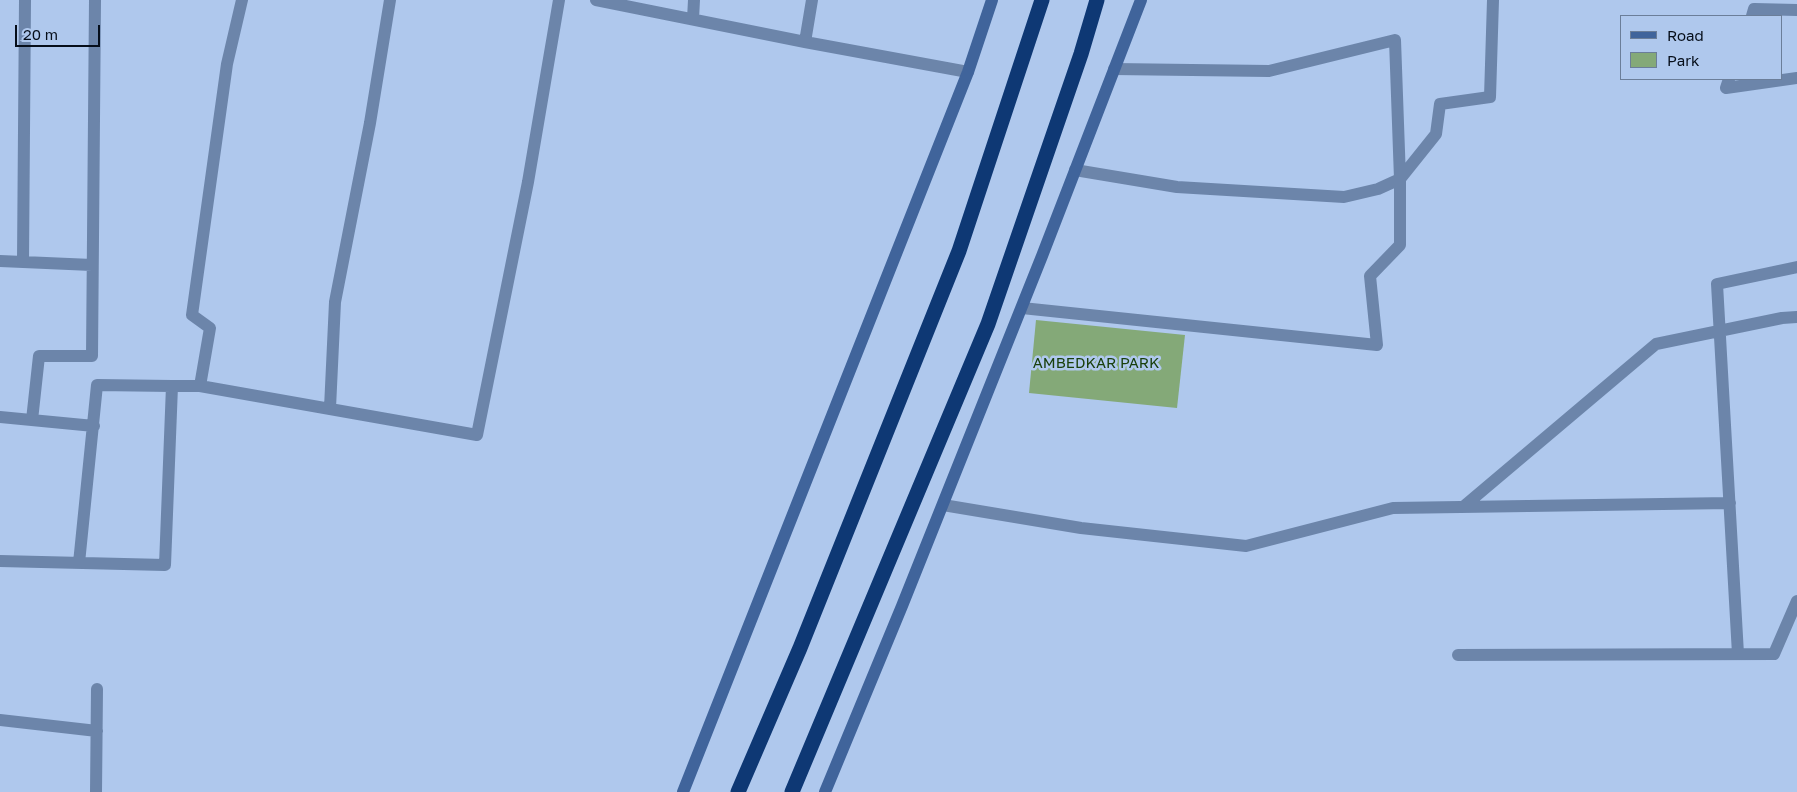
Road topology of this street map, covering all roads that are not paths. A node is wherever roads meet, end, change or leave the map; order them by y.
1 (25, 0) edge
2 (95, 0) edge
3 (242, 0) edge
4 (390, 0) edge
5 (559, 0) edge
6 (596, 0) edge
7 (694, 0) edge
8 (812, 0) edge
9 (992, 0) edge
10 (1042, 0) edge
11 (1098, 0) edge
12 (1141, 0) edge
13 (1493, 0) edge
14 (618, 2) edge
15 (1797, 10) edge
16 (1752, 15) edge
17 (693, 19) junction
18 (805, 42) junction
19 (1114, 69) junction
20 (968, 72) junction
21 (1797, 78) edge
22 (1729, 80) edge
23 (1075, 170) junction
24 (1400, 179) junction
25 (0, 261) edge
26 (23, 261) junction
27 (92, 265) junction
28 (1797, 267) edge
29 (1022, 308) junction
30 (1797, 318) edge
31 (1720, 331) junction
32 (172, 386) junction
33 (200, 386) junction
34 (330, 408) junction
35 (0, 418) edge
36 (32, 420) junction
37 (94, 426) junction
38 (1730, 503) junction
39 (943, 505) junction
40 (1463, 507) junction
41 (0, 561) edge
42 (80, 562) junction
43 (1797, 602) edge
44 (1738, 654) junction
45 (1458, 655) dead end
46 (97, 688) dead end
47 (0, 720) edge
48 (97, 731) junction
49 (96, 792) edge
50 (683, 792) edge
51 (738, 792) edge
52 (792, 792) edge
53 (825, 792) edge

1 - 26 street
2 - 27 street
3 - 33 street
4 - 34 street
5 - 34 street
6 - 14 street
7 - 17 street
8 - 18 street
9 - 20 main road
10 - 51 highway
11 - 52 highway
12 - 19 main road
13 - 24 street
14 - 17 street
15 - 16 street
17 - 18 street
18 - 20 street
19 - 23 main road
19 - 24 street
20 - 50 main road
21 - 22 street
23 - 24 street
23 - 29 main road
24 - 29 street
25 - 26 street
26 - 27 street
27 - 36 street
28 - 31 street
29 - 39 main road
30 - 31 street
31 - 38 street
31 - 40 street
32 - 33 street
32 - 37 street
32 - 42 street
33 - 34 street
35 - 36 street
36 - 37 street
37 - 42 street
38 - 40 street
38 - 44 street
39 - 40 street
39 - 53 main road
41 - 42 street
43 - 44 street
44 - 45 street
46 - 48 street
47 - 48 street
48 - 49 street

